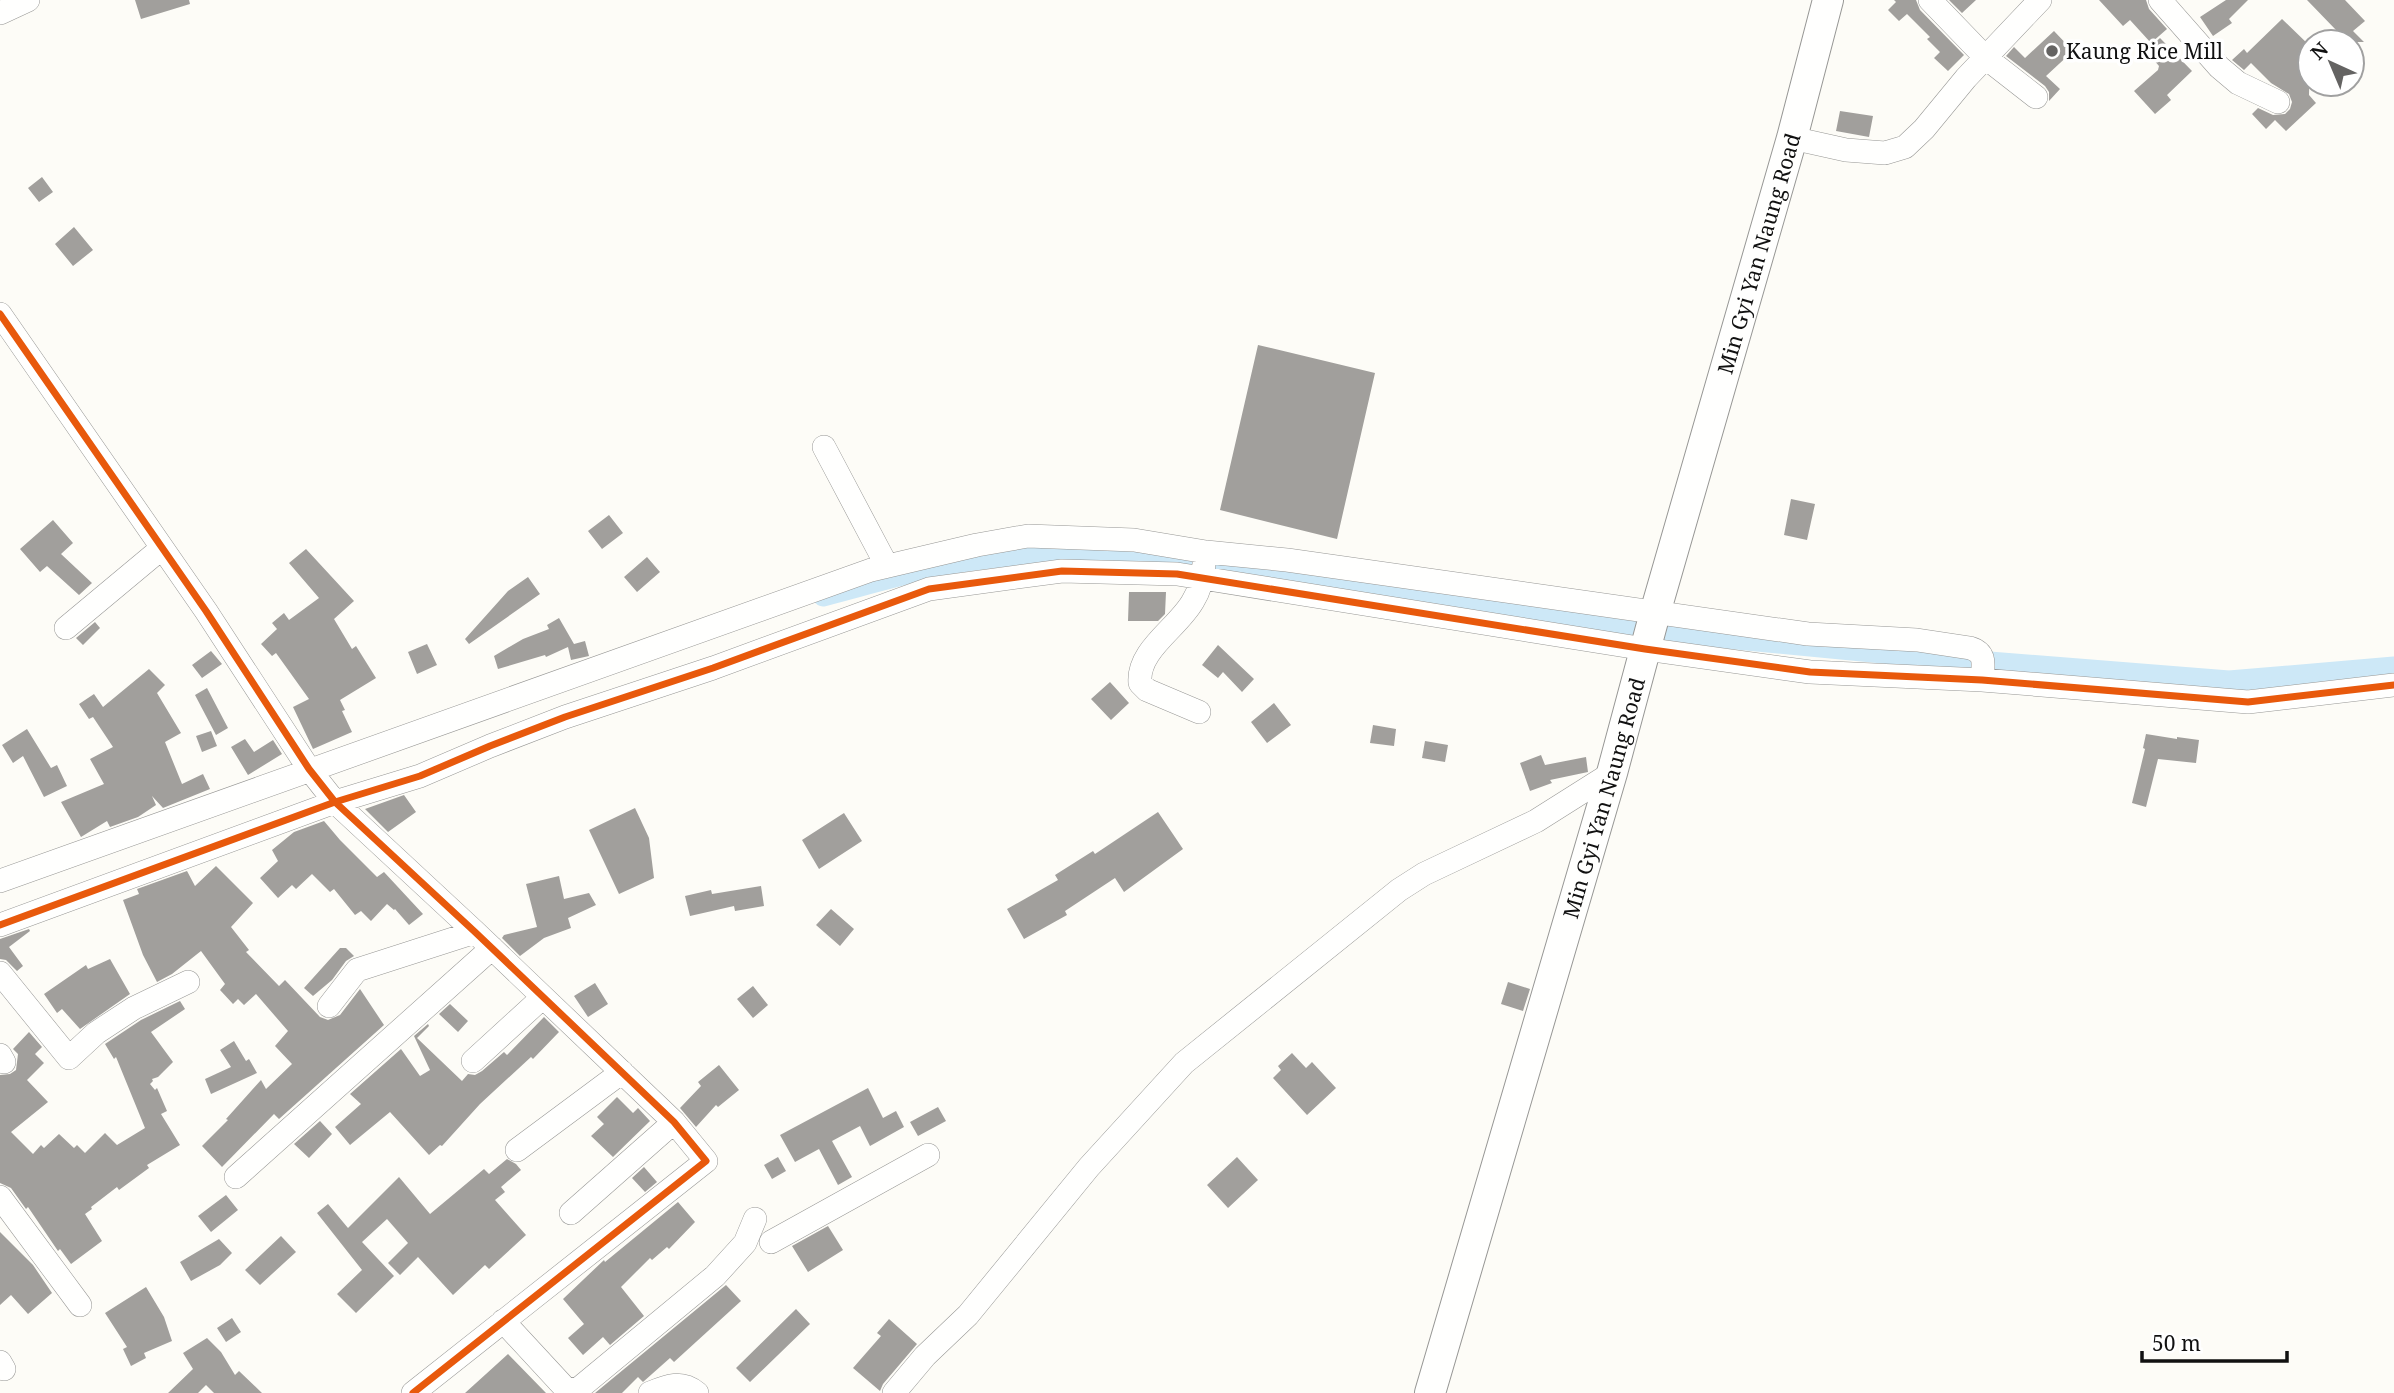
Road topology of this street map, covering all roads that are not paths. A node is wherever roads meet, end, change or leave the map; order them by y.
1 (27, 0) edge
2 (1828, 0) edge
3 (1930, 0) edge
4 (2040, 0) edge
5 (2160, 0) edge
6 (0, 13) edge
7 (1986, 58) junction
8 (2036, 97) dead end
9 (2278, 102) dead end
10 (1792, 138) junction
11 (3, 325) edge
12 (824, 447) dead end
13 (162, 548) junction
14 (887, 566) junction
15 (1204, 566) junction
16 (66, 628) dead end
17 (1650, 631) junction
18 (1983, 670) junction
19 (2394, 685) edge
20 (1199, 712) dead end
21 (309, 769) junction
22 (1612, 773) junction
23 (335, 802) junction
24 (0, 881) edge
25 (0, 925) edge
26 (484, 940) junction
27 (0, 973) edge
28 (188, 982) dead end
29 (543, 997) junction
30 (329, 1006) dead end
31 (473, 1061) dead end
32 (622, 1072) junction
33 (674, 1122) junction
34 (517, 1150) dead end
35 (929, 1155) dead end
36 (236, 1177) dead end
37 (0, 1197) edge
38 (571, 1213) dead end
39 (755, 1219) dead end
40 (771, 1242) dead end
41 (80, 1306) dead end
42 (503, 1321) junction
43 (413, 1393) edge
44 (650, 1393) edge
45 (697, 1393) edge
46 (894, 1393) edge
47 (1430, 1393) edge

1 - 6 street
2 - 10 street, Min Gyi Yan Naung Road
3 - 7 street
4 - 7 street
5 - 9 street
7 - 8 street
7 - 10 street
10 - 17 street, Min Gyi Yan Naung Road
11 - 13 street
12 - 14 street
13 - 16 street
13 - 21 street
14 - 15 street
14 - 21 street
15 - 17 street
15 - 17 street
15 - 20 street
15 - 23 street
17 - 18 street
17 - 18 street
17 - 22 street, Min Gyi Yan Naung Road
18 - 19 street
21 - 23 street
21 - 24 street
22 - 46 street
22 - 47 street, Min Gyi Yan Naung Road
23 - 25 street
23 - 26 street
26 - 29 street
26 - 30 street
26 - 36 street
27 - 28 street
29 - 31 street
29 - 32 street
32 - 33 street
32 - 34 street
33 - 38 street
33 - 42 street
35 - 40 street
37 - 41 street
39 - 42 street
42 - 43 street
44 - 45 street

